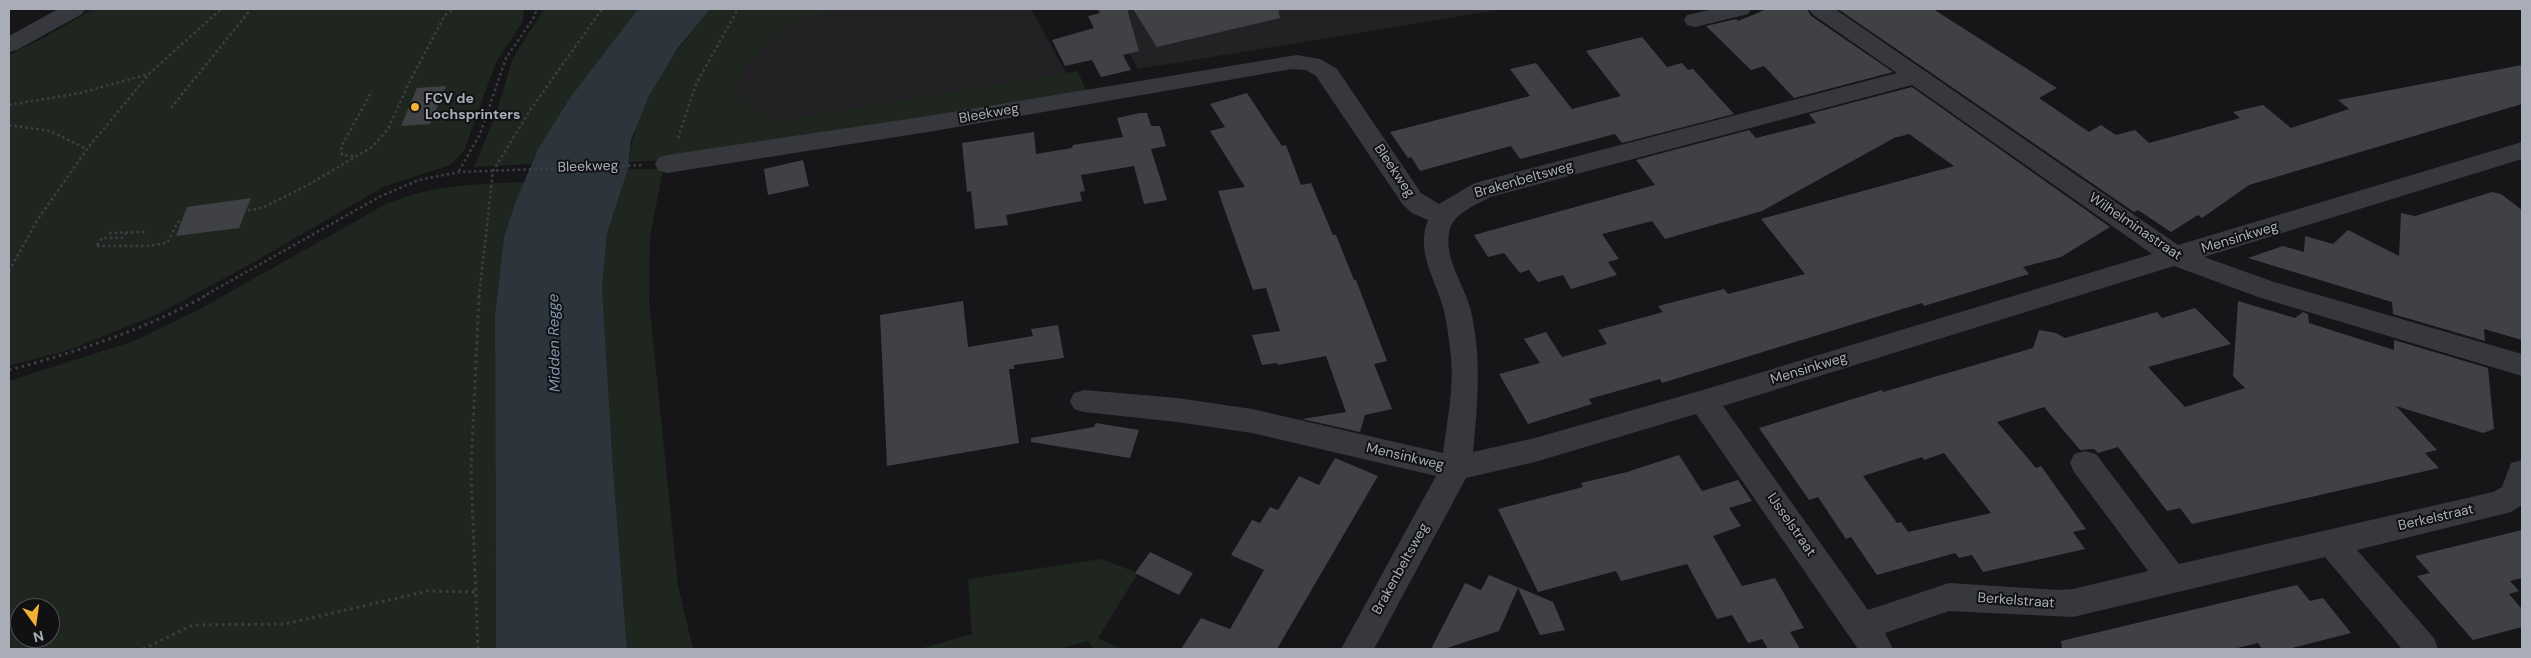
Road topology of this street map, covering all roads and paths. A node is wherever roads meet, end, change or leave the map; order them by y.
1 (74, 9) edge
2 (221, 9) edge
3 (251, 9) edge
4 (454, 9) edge
5 (537, 9) edge
6 (602, 9) edge
7 (738, 9) edge
8 (1740, 9) edge
9 (1820, 9) edge
10 (1695, 20) dead end
11 (9, 45) edge
12 (150, 73) junction
13 (1916, 76) junction
14 (372, 91) dead end
15 (9, 105) edge
16 (171, 108) dead end
17 (9, 125) edge
18 (87, 149) junction
19 (2522, 150) edge
20 (357, 154) junction
21 (671, 164) junction
22 (493, 171) junction
23 (459, 172) junction
24 (1443, 216) junction
25 (145, 232) dead end
26 (109, 233) dead end
27 (126, 233) junction
28 (2176, 258) junction
29 (9, 271) edge
30 (2522, 365) edge
31 (9, 370) edge
32 (1084, 401) dead end
33 (1703, 401) junction
34 (2085, 463) dead end
35 (1456, 468) junction
36 (2522, 472) edge
37 (2331, 542) junction
38 (2172, 579) junction
39 (476, 592) junction
40 (1870, 637) edge
41 (143, 649) edge
42 (478, 649) edge
43 (1357, 649) edge
44 (2422, 649) edge

1 - 11 street
2 - 12 path
3 - 16 path
4 - 20 path
5 - 23 path
6 - 22 path
7 - 21 path
8 - 10 street
9 - 13 street, Wilhelminastraat
12 - 15 path
12 - 18 path
13 - 24 street, Brakenbeltsweg
13 - 28 street, Wilhelminastraat
14 - 20 path
17 - 18 path
18 - 29 path
19 - 28 street, Mensinkweg
20 - 27 path
21 - 22 path, Bleekweg
21 - 24 street, Bleekweg
22 - 23 path, Bleekweg
22 - 39 path
23 - 31 path, Bleekweg
24 - 35 street, Brakenbeltsweg
25 - 27 path
26 - 27 path
28 - 30 street, Wilhelminastraat
28 - 33 street, Mensinkweg
32 - 35 street, Mensinkweg
33 - 35 street, Mensinkweg
33 - 40 street, IJsselstraat
34 - 38 street
35 - 43 street, Brakenbeltsweg
36 - 37 street, Berkelstraat
37 - 38 street, Berkelstraat
37 - 44 street
38 - 40 street, Berkelstraat
39 - 41 path
39 - 42 path

